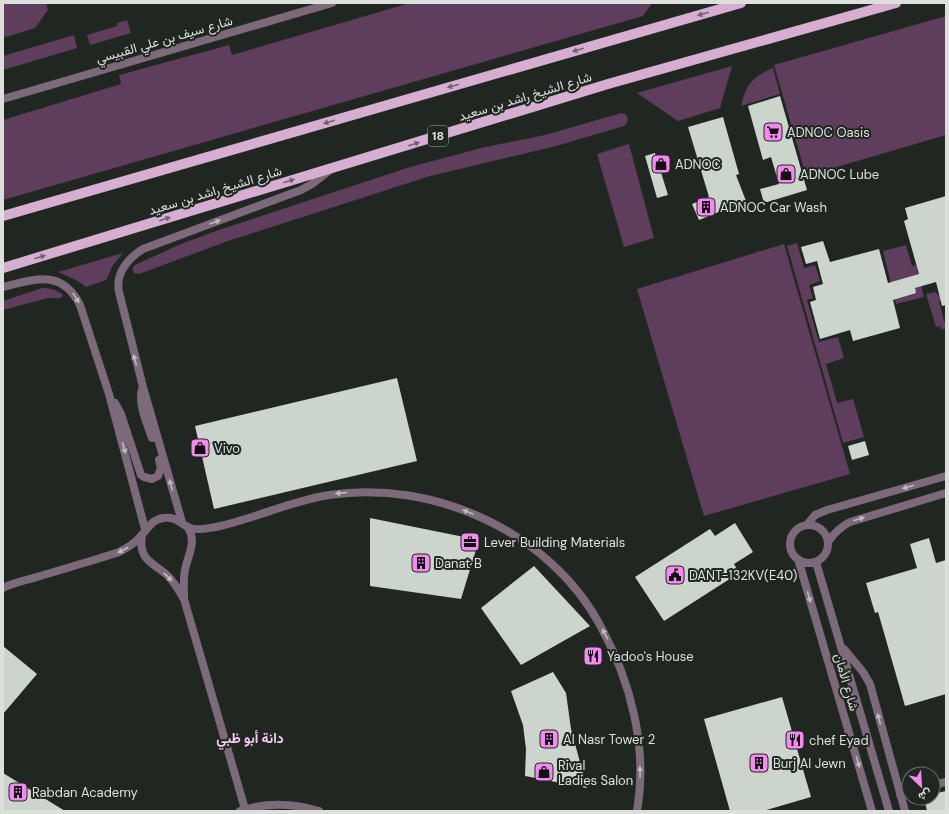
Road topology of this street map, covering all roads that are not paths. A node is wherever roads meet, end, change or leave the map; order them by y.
1 (332, 3) edge
2 (741, 3) edge
3 (896, 3) edge
4 (3, 98) edge
5 (332, 168) junction
6 (3, 216) edge
7 (3, 268) edge
8 (3, 287) edge
9 (143, 387) junction
10 (109, 394) junction
11 (946, 476) edge
12 (946, 493) edge
13 (185, 525) junction
14 (807, 525) junction
15 (144, 532) junction
16 (828, 542) junction
17 (798, 559) junction
18 (816, 562) junction
19 (3, 588) edge
20 (184, 599) junction
21 (842, 647) junction
22 (900, 795) joint
23 (243, 810) edge
24 (319, 811) edge
25 (637, 811) edge
26 (872, 811) edge
27 (889, 811) edge
28 (905, 811) edge

1 - 4 street, شارع سيف بن علي القبيسي
2 -> 6 main road
5 -> 3 main road, شارع الشيخ راشد بن سعيد / 18
7 -> 5 main road, شارع الشيخ راشد بن سعيد / 18
9 -> 5 street
8 -> 10 street
9 - 10 street
13 -> 9 street
10 -> 15 street
11 -> 14 street
16 -> 12 street
13 - 15 street
13 - 20 street
25 -> 13 street
14 - 16 street
14 - 17 street
15 -> 19 street
15 -> 20 street
16 - 18 street
17 - 18 street
17 -> 26 street, شارع الأمان
18 - 21 street, شارع الأمان
20 - 23 street
22 -> 21 street
21 - 27 street, شارع الأمان
22 - 28 street
23 - 24 street

